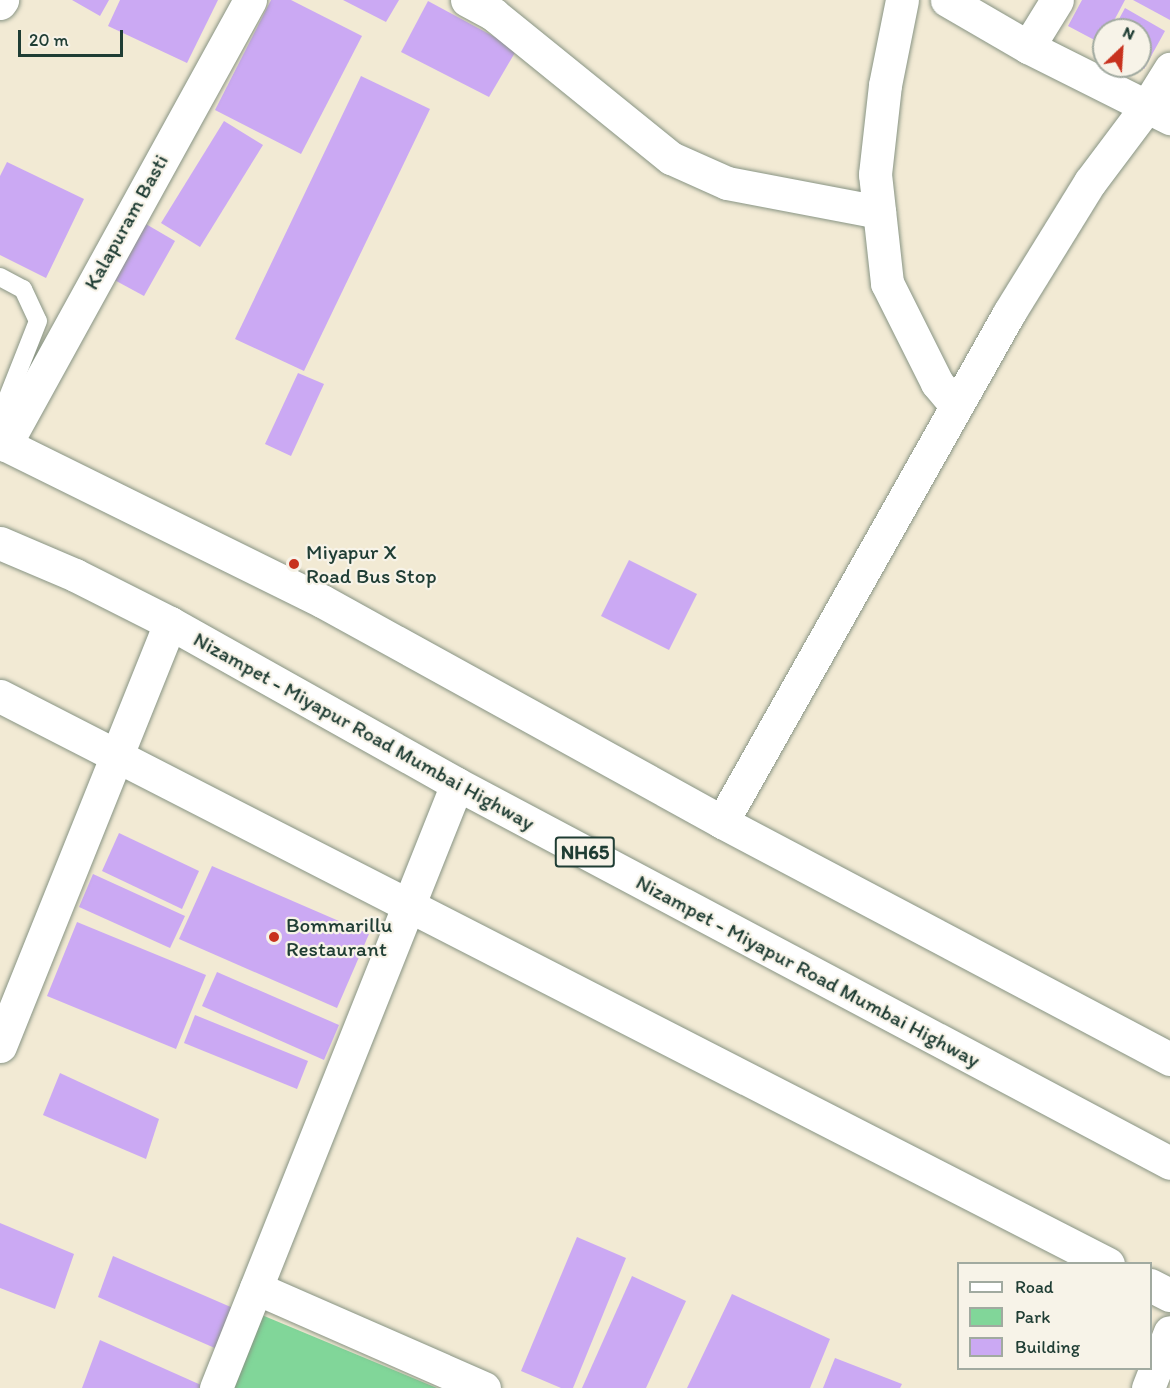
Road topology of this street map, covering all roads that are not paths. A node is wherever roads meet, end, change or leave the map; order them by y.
1 (250, 0) edge
2 (467, 0) edge
3 (902, 0) edge
4 (947, 0) edge
5 (1057, 0) edge
6 (1028, 47) junction
7 (1170, 69) edge
8 (1159, 112) edge
9 (879, 212) junction
10 (0, 277) edge
11 (956, 406) junction
12 (2, 435) edge
13 (0, 543) edge
14 (170, 623) junction
15 (0, 696) edge
16 (117, 758) junction
17 (457, 784) junction
18 (722, 822) junction
19 (408, 905) junction
20 (0, 1046) edge
21 (1170, 1059) edge
22 (1170, 1163) edge
23 (1106, 1262) edge
24 (1152, 1286) edge
25 (256, 1288) junction
26 (1170, 1295) edge
27 (1170, 1332) edge
28 (216, 1388) edge
29 (484, 1388) edge
30 (1148, 1388) edge

1 - 12 main road, Kalapuram Basti
2 - 9 main road
3 - 9 main road
4 - 6 main road
5 - 6 main road
6 - 8 main road
7 - 8 main road
8 - 11 main road
9 - 11 main road
10 - 12 lane
11 - 18 main road
12 - 18 main road
13 - 14 main road, Nizampet - Miyapur Road Mumbai Highway / NH65
14 - 16 main road
14 - 17 main road, Nizampet - Miyapur Road Mumbai Highway / NH65
15 - 16 main road
16 - 19 main road
16 - 20 main road
17 - 19 main road
17 - 22 main road, Nizampet - Miyapur Road Mumbai Highway / NH65
18 - 21 main road
19 - 23 main road
19 - 25 main road
24 - 26 main road
25 - 28 main road
25 - 29 main road
27 - 30 main road

